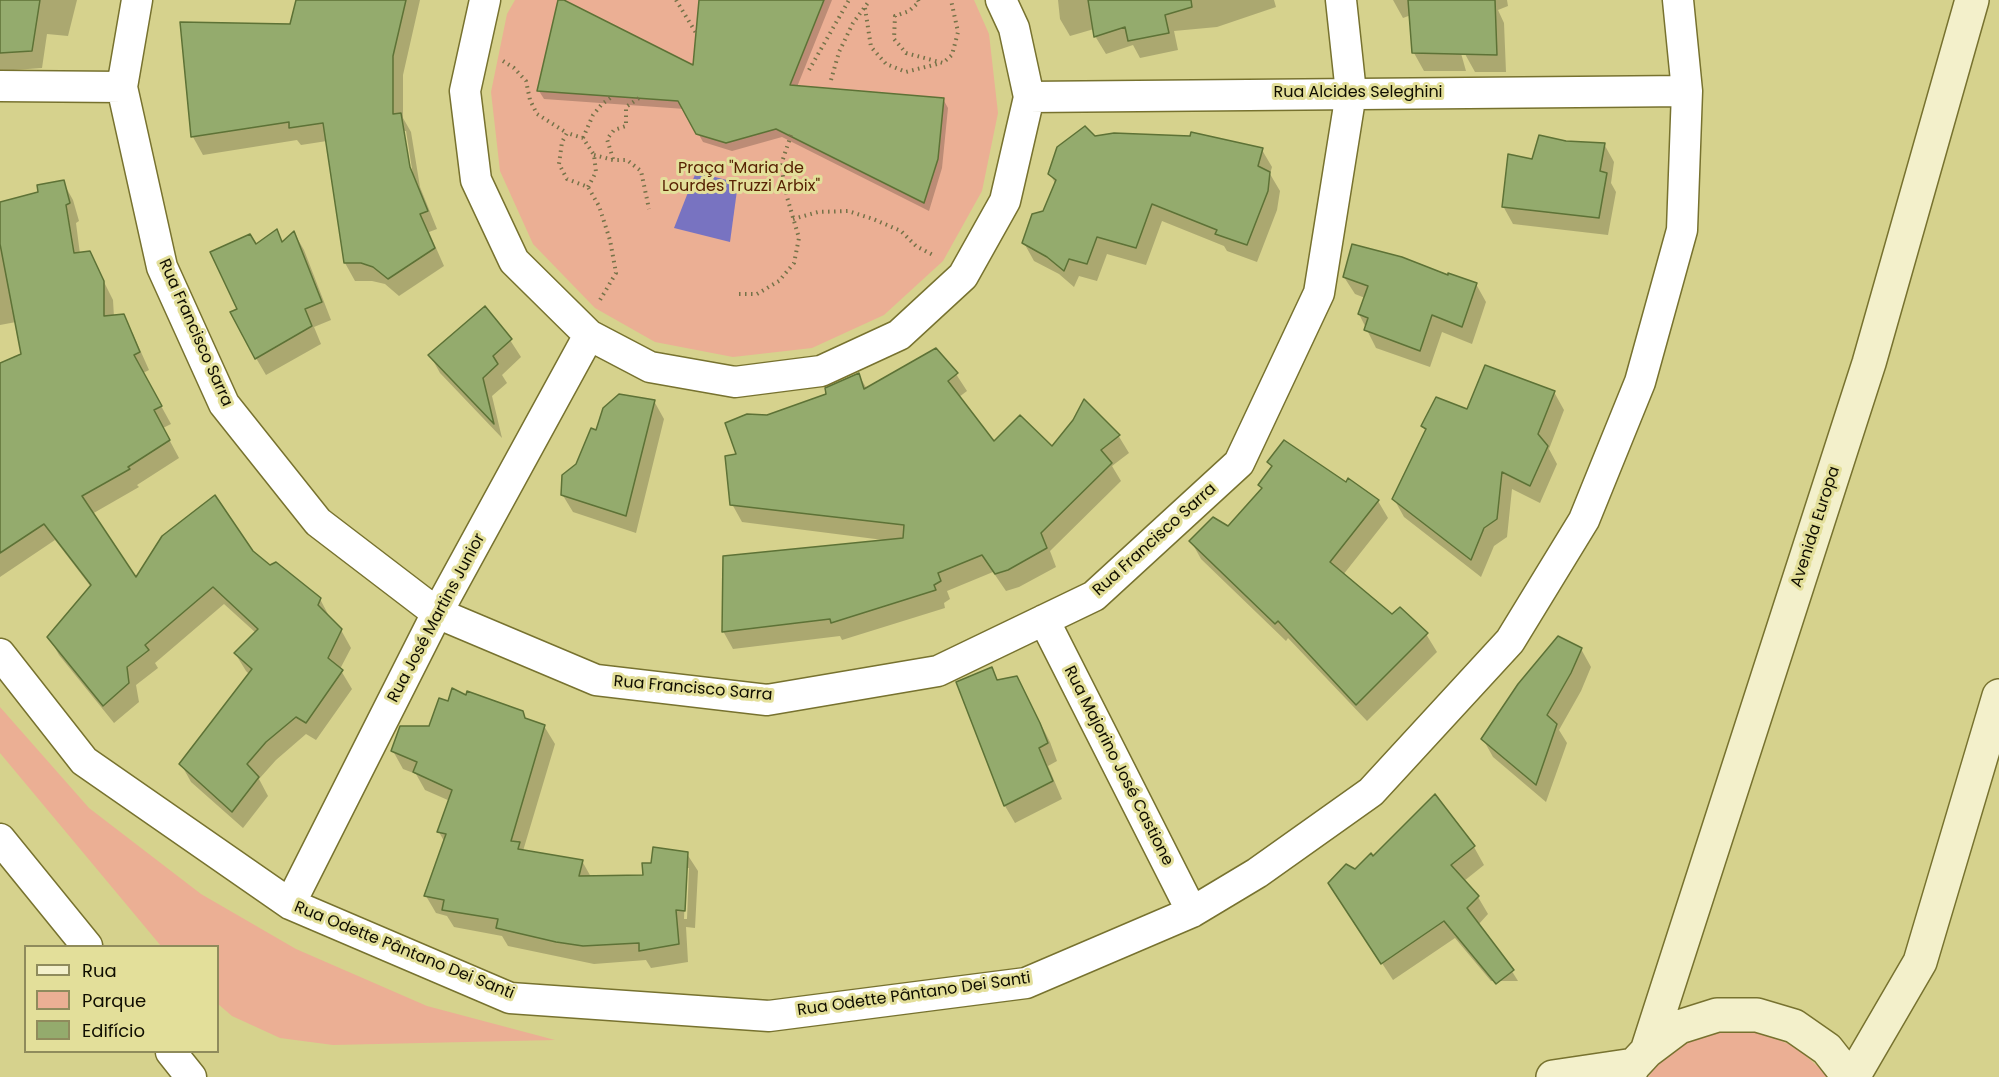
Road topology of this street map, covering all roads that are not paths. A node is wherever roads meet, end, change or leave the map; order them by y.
1 (137, 0) edge
2 (485, 0) edge
3 (1001, 0) edge
4 (1341, 0) edge
5 (1678, 0) edge
6 (1972, 0) edge
7 (0, 86) edge
8 (122, 87) junction
9 (1687, 91) junction
10 (1351, 93) junction
11 (1029, 96) junction
12 (592, 321) junction
13 (437, 613) junction
14 (1044, 620) junction
15 (0, 654) edge
16 (1999, 696) edge
17 (0, 839) edge
18 (290, 904) junction
19 (1192, 912) junction
20 (86, 945) edge
21 (172, 1053) edge
22 (1636, 1064) edge
23 (191, 1077) edge
24 (1553, 1077) edge
25 (1851, 1077) edge

1 - 8 street, Rua Francisco Sarra
2 - 12 street
3 - 11 street
4 - 10 street, Rua Francisco Sarra
5 - 9 street, Rua Odette Pântano Dei Santi
6 - 22 main road, Avenida Europa
7 - 8 street
8 - 13 street, Rua Francisco Sarra
9 - 10 street, Rua Alcides Seleghini
9 - 19 street, Rua Odette Pântano Dei Santi
10 - 11 street, Rua Alcides Seleghini
10 - 14 street, Rua Francisco Sarra
11 - 12 street
12 - 13 street, Rua José Martins Junior
13 - 14 street, Rua Francisco Sarra
13 - 18 street, Rua José Martins Junior
14 - 19 street, Rua Majorino José Castione
15 - 18 street, Rua Odette Pântano Dei Santi
16 - 25 main road
17 - 20 street
18 - 19 street, Rua Odette Pântano Dei Santi
21 - 23 street
22 - 24 main road
22 - 25 main road

